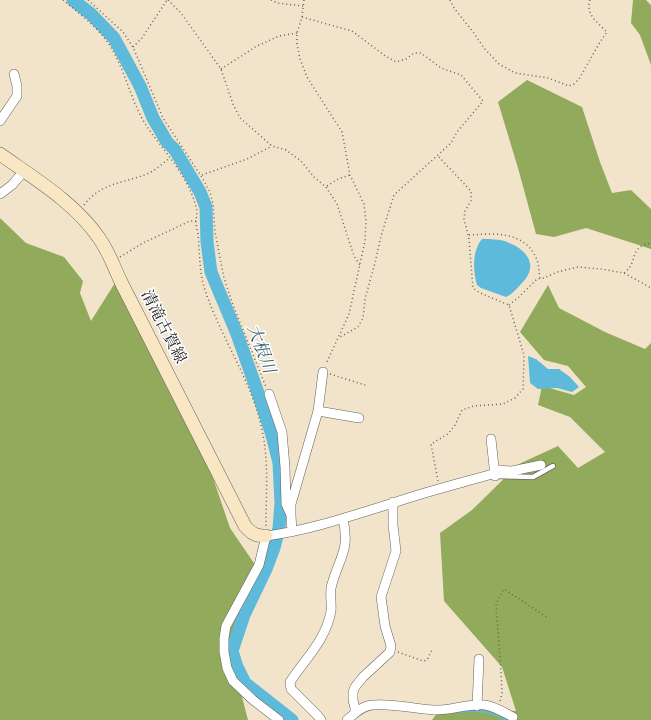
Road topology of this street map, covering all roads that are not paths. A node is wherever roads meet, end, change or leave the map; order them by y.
1 (14, 74) dead end
2 (0, 121) edge
3 (0, 154) edge
4 (24, 171) junction
5 (0, 194) edge
6 (323, 372) road end
7 (268, 394) road end
8 (318, 411) junction
9 (360, 418) dead end
10 (491, 438) dead end
11 (541, 465) dead end
12 (553, 466) dead end
13 (493, 474) junction
14 (393, 502) junction
15 (291, 515) junction
16 (343, 519) junction
17 (292, 532) junction
18 (266, 536) junction
19 (479, 659) dead end
20 (478, 706) junction
21 (355, 713) junction
22 (513, 717) dead end
23 (279, 720) edge
24 (321, 720) edge
25 (347, 720) edge

1 - 2 street
3 - 4 main road, 清滝古賀線
4 - 5 street
4 - 18 main road, 清滝古賀線
6 - 8 street
7 - 15 street
8 - 9 street
8 - 15 street
10 - 13 street
11 - 13 street
12 - 13 lane
13 - 14 street
14 - 16 street
14 - 21 street
15 - 17 street
16 - 17 street
16 - 24 street
17 - 18 street
18 - 23 street
19 - 20 street
20 - 21 street
20 - 22 street
21 - 25 street

